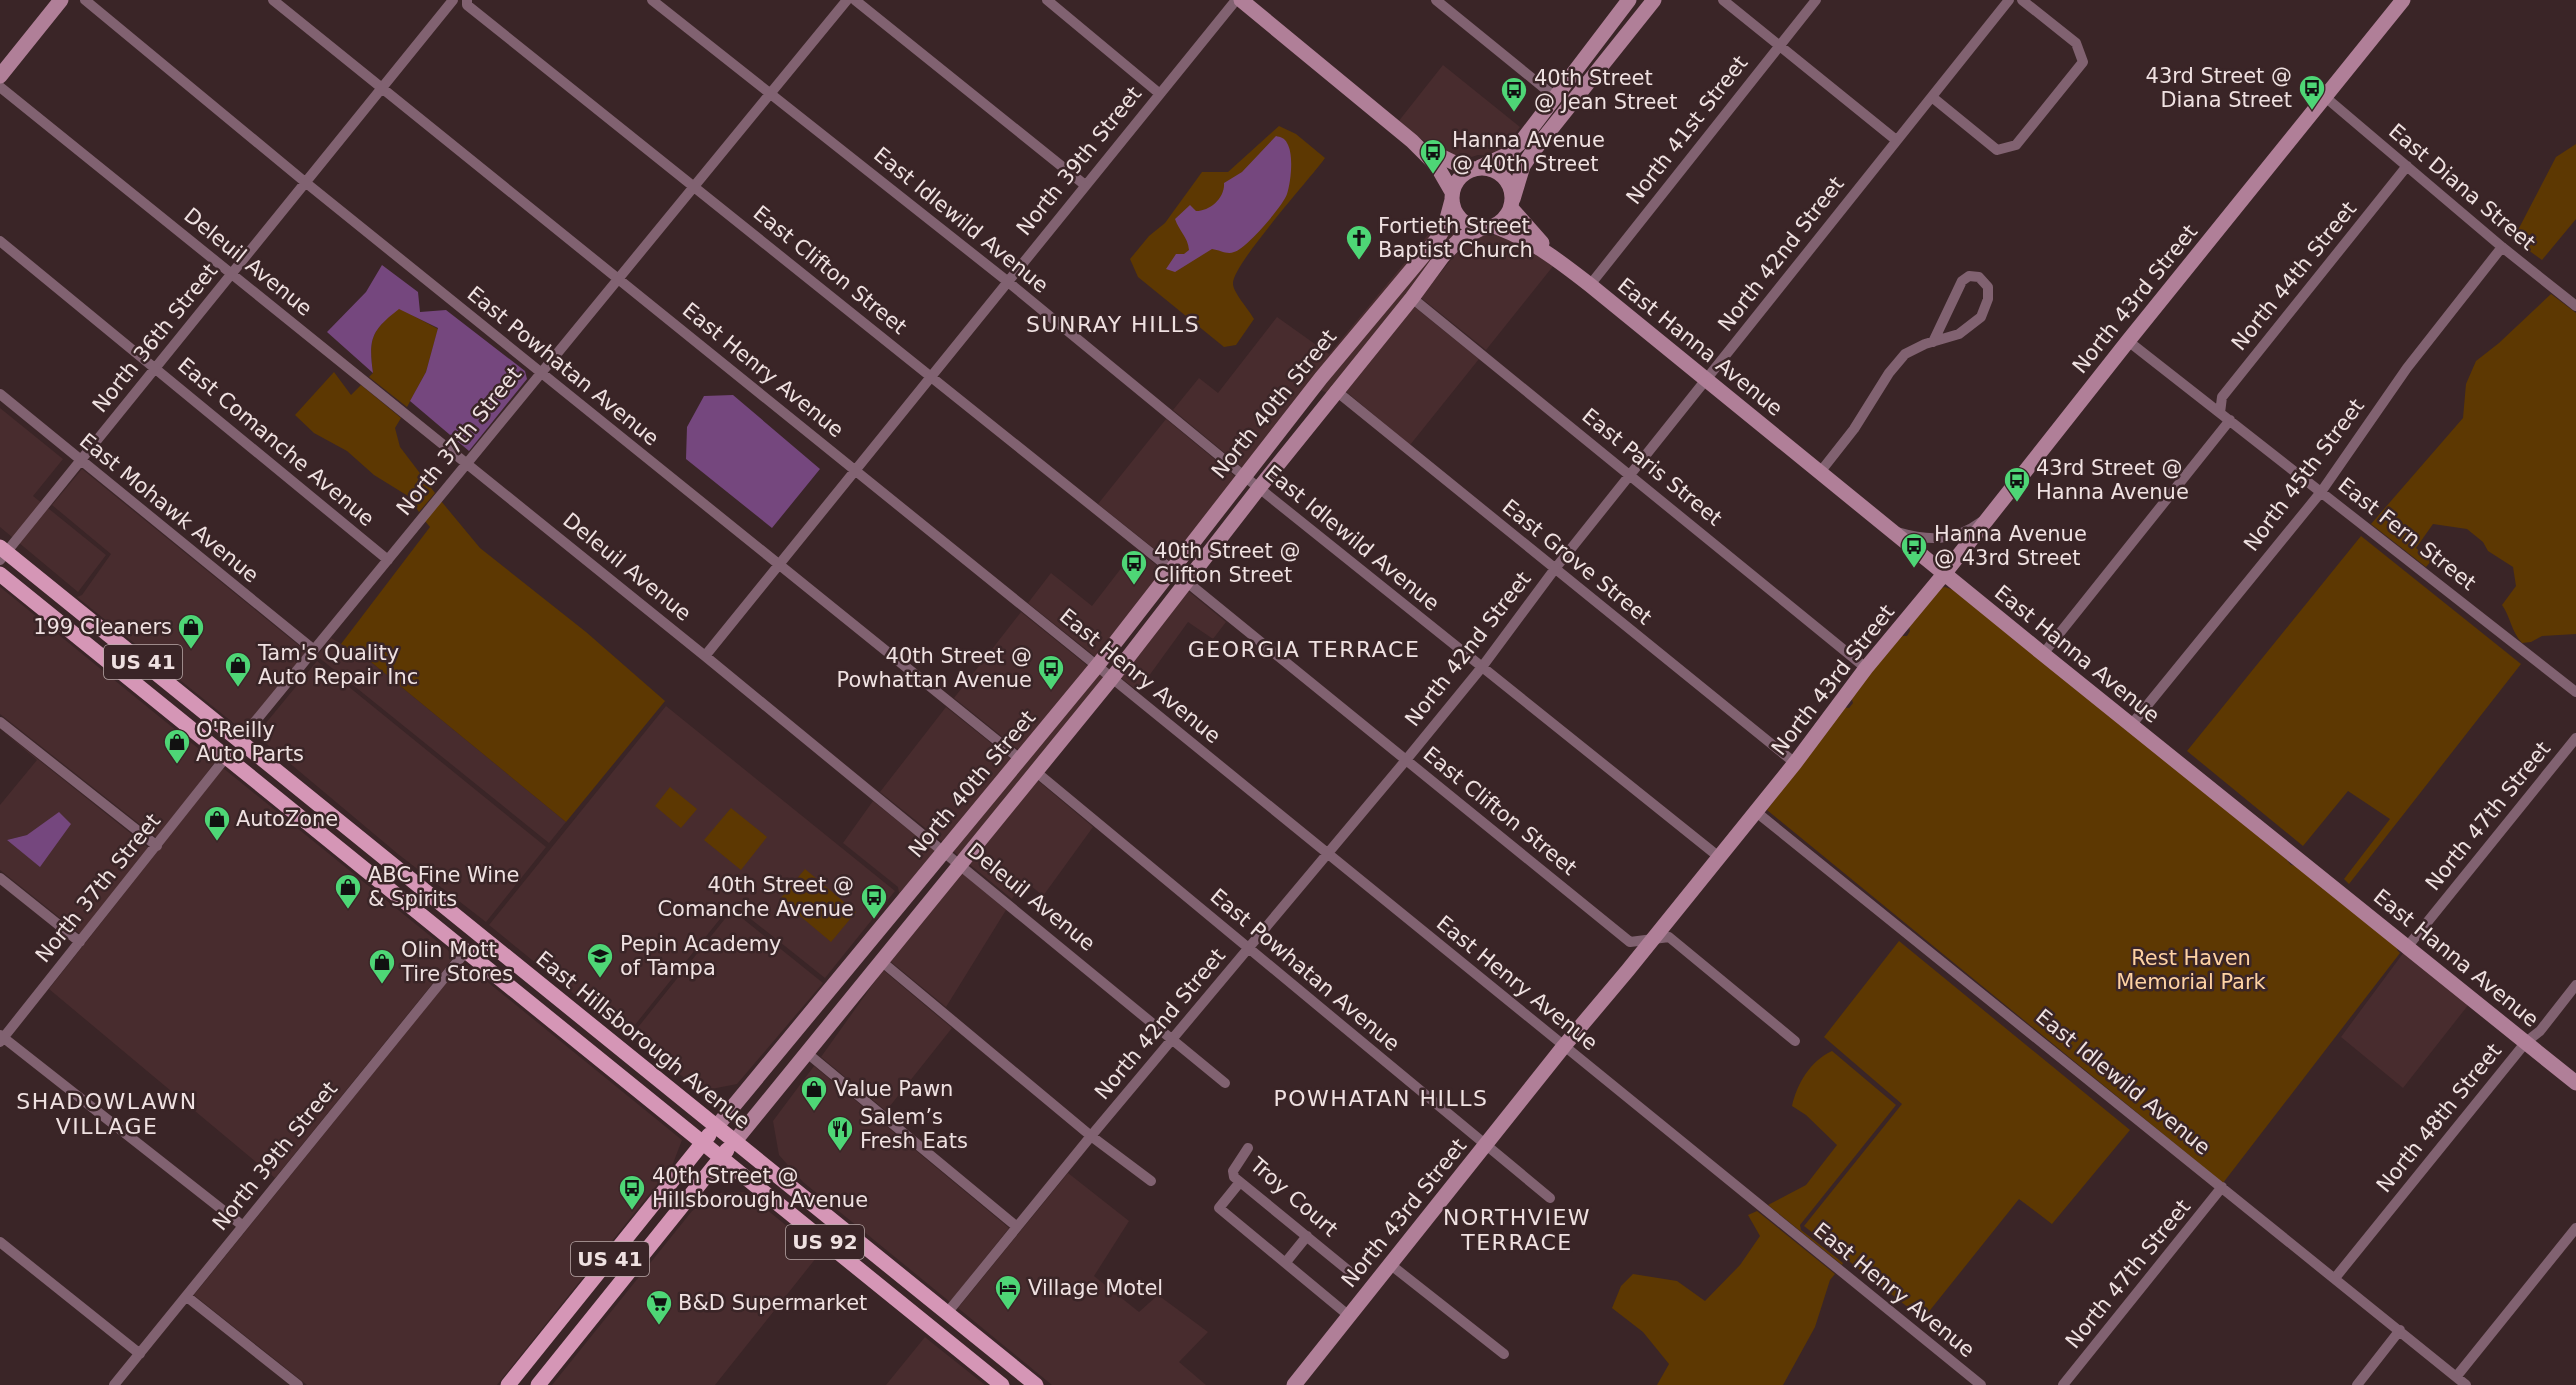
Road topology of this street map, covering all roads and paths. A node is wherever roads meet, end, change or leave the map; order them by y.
1 (61, 0) edge
2 (85, 0) edge
3 (273, 0) edge
4 (453, 0) edge
5 (467, 0) edge
6 (652, 0) edge
7 (847, 0) edge
8 (855, 0) edge
9 (1047, 0) edge
10 (1236, 0) edge
11 (1241, 0) edge
12 (1436, 0) edge
13 (1654, 0) edge
14 (1723, 0) edge
15 (1816, 0) edge
16 (2009, 0) edge
17 (2022, 0) edge
18 (2403, 0) edge
19 (1626, 1) edge
20 (1780, 45) junction
21 (1611, 54) junction
22 (0, 77) edge
23 (382, 88) junction
24 (770, 93) junction
25 (1160, 94) junction
26 (1554, 96) junction
27 (2324, 96) junction
28 (1932, 97) junction
29 (1896, 140) junction
30 (1412, 141) junction
31 (2406, 166) junction
32 (1474, 169) junction
33 (305, 182) junction
34 (1085, 185) junction
35 (694, 186) junction
36 (1452, 196) junction
37 (1512, 204) junction
38 (1488, 227) junction
39 (0, 241) edge
40 (2502, 247) junction
41 (1554, 256) junction
42 (231, 273) junction
43 (618, 278) junction
44 (1007, 281) junction
45 (1590, 285) junction
46 (1412, 298) junction
47 (2576, 306) edge
48 (2128, 341) junction
49 (1933, 342) junction
50 (156, 367) junction
51 (540, 372) junction
52 (930, 376) junction
53 (1707, 380) junction
54 (1335, 390) junction
55 (0, 394) edge
56 (2220, 413) junction
57 (2230, 420) junction
58 (81, 461) junction
59 (466, 462) junction
60 (855, 470) junction
61 (1821, 471) junction
62 (1630, 475) junction
63 (1244, 476) junction
64 (1258, 488) junction
65 (2321, 492) junction
66 (1991, 515) junction
67 (1892, 530) junction
68 (2, 553) edge
69 (388, 560) junction
70 (778, 565) junction
71 (1172, 570) junction
72 (1554, 570) junction
73 (0, 574) edge
74 (1944, 574) junction
75 (1187, 582) junction
76 (315, 650) junction
77 (2043, 654) junction
78 (705, 656) junction
79 (1097, 666) junction
80 (1482, 667) junction
81 (1866, 668) junction
82 (1112, 678) junction
83 (2576, 692) edge
84 (0, 722) edge
85 (2132, 724) junction
86 (190, 728) junction
87 (2576, 738) edge
88 (240, 740) junction
89 (226, 757) junction
90 (1020, 759) junction
91 (1406, 760) junction
92 (1795, 763) junction
93 (1035, 771) junction
94 (278, 773) junction
95 (1755, 811) junction
96 (157, 846) junction
97 (944, 851) junction
98 (1328, 854) junction
99 (1719, 857) junction
100 (389, 863) junction
101 (960, 864) junction
102 (362, 866) junction
103 (0, 878) edge
104 (1652, 941) junction
105 (80, 942) junction
106 (2408, 946) junction
107 (1248, 949) junction
108 (466, 951) junction
109 (512, 960) junction
110 (881, 961) junction
111 (2576, 985) edge
112 (1, 1038) edge
113 (1173, 1039) junction
114 (1795, 1041) dead end
115 (2526, 1042) junction
116 (1564, 1046) junction
117 (807, 1053) junction
118 (1225, 1083) dead end
119 (2576, 1083) edge
120 (717, 1126) junction
121 (1091, 1136) junction
122 (735, 1141) junction
123 (703, 1143) junction
124 (1485, 1144) junction
125 (1248, 1148) dead end
126 (721, 1158) junction
127 (1150, 1180) dead end
128 (1240, 1182) junction
129 (2222, 1187) junction
130 (1550, 1198) dead end
131 (243, 1226) junction
132 (1017, 1227) junction
133 (2576, 1228) edge
134 (1307, 1236) junction
135 (0, 1242) edge
136 (1286, 1262) junction
137 (1391, 1265) junction
138 (1349, 1271) dead end
139 (2335, 1278) junction
140 (186, 1296) junction
141 (947, 1313) junction
142 (1348, 1315) junction
143 (2400, 1330) junction
144 (140, 1354) junction
145 (1504, 1354) dead end
146 (2456, 1377) junction
147 (114, 1385) edge
148 (298, 1385) edge
149 (508, 1385) edge
150 (538, 1385) edge
151 (1002, 1385) edge
152 (1036, 1385) edge
153 (1294, 1385) edge
154 (1981, 1385) edge
155 (2064, 1385) edge
156 (2357, 1385) edge
157 (2466, 1385) edge

1 - 22 street
2 - 33 street, East Powhatan Avenue
3 - 23 street, East Henry Avenue
4 - 23 street, North 36th Street
5 - 35 street, East Clifton Street
6 - 24 street, East Idlewild Avenue
7 - 24 street, North 37th Street
8 - 34 street
9 - 25 street
10 - 25 street, North 39th Street
11 - 30 street
12 - 26 street
13 - 21 street
14 - 20 street
15 - 20 street, North 41st Street
16 - 28 street, North 42nd Street
17 - 28 street
18 - 27 street, North 43rd Street
19 - 21 street
19 - 26 street
20 - 29 street
20 - 45 street, North 41st Street
21 - 37 street
22 - 42 street, Deleuil Avenue
23 - 33 street, North 36th Street
23 - 43 street, East Henry Avenue
24 - 35 street, North 37th Street
24 - 44 street, East Idlewild Avenue
25 - 34 street, North 39th Street
26 - 32 street
27 - 31 street, East Diana Street
27 - 48 street, North 43rd Street
28 - 29 street, North 42nd Street
29 - 53 street, North 42nd Street
30 - 32 street
30 - 36 street
31 - 40 street, East Diana Street
31 - 56 street, North 44th Street
32 - 36 street
32 - 37 street
33 - 42 street, North 36th Street
33 - 51 street, East Powhatan Avenue
34 - 44 street, North 39th Street
35 - 43 street, North 37th Street
35 - 52 street, East Clifton Street
36 - 38 street
36 - 63 street, North 40th Street
37 - 38 street
37 - 41 street, East Hanna Avenue
38 - 41 street, East Hanna Avenue
38 - 46 street, North 40th Street
39 - 50 street, East Comanche Avenue
40 - 47 street, East Diana Street
40 - 65 street, North 45th Street
41 - 45 street, East Hanna Avenue
42 - 50 street, North 36th Street
42 - 59 street, Deleuil Avenue
43 - 51 street, North 37th Street
43 - 60 street, East Henry Avenue
44 - 52 street, North 39th Street
44 - 63 street, East Idlewild Avenue
45 - 53 street, East Hanna Avenue
46 - 54 street, North 40th Street
46 - 62 street, East Paris Street
48 - 56 street, East Fern Street
48 - 66 street, North 43rd Street
49 - 49 street
49 - 61 street
50 - 58 street, North 36th Street
50 - 69 street, East Comanche Avenue
51 - 59 street, North 37th Street
51 - 70 street, East Powhatan Avenue
52 - 60 street, North 39th Street
52 - 71 street, East Clifton Street
53 - 61 street, East Hanna Avenue
53 - 62 street, North 42nd Street
54 - 64 street, North 40th Street
54 - 72 street, East Grove Street
55 - 58 street, East Mohawk Avenue
56 - 57 street, East Fern Street
57 - 65 street, East Fern Street
57 - 77 street
58 - 68 street, North 36th Street
58 - 76 street, East Mohawk Avenue
59 - 69 street, North 37th Street
59 - 78 street, Deleuil Avenue
60 - 70 street, North 39th Street
60 - 79 street, East Henry Avenue
61 - 67 street, East Hanna Avenue
62 - 72 street, North 42nd Street
62 - 81 street, East Paris Street
63 - 64 street, East Idlewild Avenue
63 - 71 street, North 40th Street
64 - 75 street, North 40th Street
64 - 80 street, East Idlewild Avenue
65 - 83 street, East Fern Street
65 - 85 street, North 45th Street
66 - 67 street
66 - 74 street, North 43rd Street
67 - 74 street, East Hanna Avenue
68 - 88 main road, East Hillsborough Avenue / US 41
69 - 76 street, North 37th Street
70 - 78 street, North 39th Street
70 - 90 street, East Powhatan Avenue
71 - 79 street, North 40th Street
72 - 80 street, North 42nd Street
72 - 92 street, East Grove Street
73 - 86 main road, East Hillsborough Avenue / US 41
74 - 77 street, East Hanna Avenue
74 - 81 street, North 43rd Street
75 - 82 street, North 40th Street
75 - 91 street, East Clifton Street
76 - 88 street, North 37th Street
77 - 85 street, East Hanna Avenue
78 - 97 street, Deleuil Avenue
79 - 82 street, East Henry Avenue
79 - 90 street, North 40th Street
80 - 91 street, North 42nd Street
80 - 99 street, East Idlewild Avenue
81 - 92 street, North 43rd Street
82 - 93 street, North 40th Street
82 - 98 street, East Henry Avenue
84 - 96 street
85 - 106 street, East Hanna Avenue
86 - 88 main road
86 - 89 main road, East Hillsborough Avenue / US 41
87 - 106 street, North 47th Street
88 - 94 main road, East Hillsborough Avenue / US 41
89 - 94 main road
89 - 96 street, North 37th Street
89 - 102 main road, East Hillsborough Avenue / US 41
90 - 97 street, North 40th Street
91 - 98 street, North 42nd Street
91 - 104 street, East Clifton Street
92 - 95 street, North 43rd Street
93 - 101 street, North 40th Street
93 - 107 street, East Powhatan Avenue
94 - 100 main road, East Hillsborough Avenue / US 41
95 - 99 street, North 43rd Street
95 - 129 street, East Idlewild Avenue
96 - 105 street, North 37th Street
97 - 101 street, Deleuil Avenue
97 - 120 street, North 40th Street
98 - 107 street, North 42nd Street
98 - 116 street, East Henry Avenue
99 - 104 street, North 43rd Street
100 - 102 main road
100 - 109 main road, East Hillsborough Avenue / US 41
101 - 110 street, North 40th Street
101 - 113 street, Deleuil Avenue
102 - 108 main road, East Hillsborough Avenue / US 41
103 - 105 street
104 - 114 street, East Clifton Street
104 - 116 street, North 43rd Street
105 - 112 street, North 37th Street
106 - 115 street, East Hanna Avenue
107 - 113 street, North 42nd Street
107 - 124 street, East Powhatan Avenue
108 - 109 main road
108 - 123 main road, East Hillsborough Avenue / US 41
108 - 131 street, North 39th Street
109 - 120 main road, East Hillsborough Avenue / US 41
110 - 117 street, North 40th Street
110 - 121 street
111 - 115 street, North 48th Street
112 - 131 street
113 - 118 street, Deleuil Avenue
113 - 121 street, North 42nd Street
115 - 119 street, East Hanna Avenue
115 - 139 street, North 48th Street
116 - 124 street, North 43rd Street
116 - 154 street, East Henry Avenue
117 - 122 street, North 40th Street
117 - 132 street
120 - 122 main road, East Hillsborough Avenue / US 41
120 - 123 main road, North 40th Street
121 - 127 street
121 - 132 street, North 42nd Street
122 - 126 main road, North 40th Street / US 41
122 - 141 main road, East Hillsborough Avenue / US 92
123 - 126 main road, East Hillsborough Avenue / US 92
123 - 149 main road, North 40th Street / US 41
124 - 130 street, East Powhatan Avenue
124 - 137 street, North 43rd Street
125 - 128 street, Troy Court
126 - 150 main road, North 40th Street / US 41
126 - 151 main road, East Hillsborough Avenue / US 92
128 - 134 street, Troy Court
128 - 136 street
129 - 139 street, East Idlewild Avenue
129 - 155 street, North 47th Street
131 - 140 street, North 39th Street
132 - 141 street, North 42nd Street
133 - 146 street
134 - 136 street
134 - 138 street, Troy Court
135 - 144 street
136 - 142 street
137 - 142 street, North 43rd Street
137 - 145 street
139 - 143 street, East Idlewild Avenue
140 - 144 street, North 39th Street
140 - 148 street
141 - 152 main road, East Hillsborough Avenue / US 92
142 - 153 street, North 43rd Street
143 - 146 street, East Idlewild Avenue
143 - 156 street
144 - 147 street, North 39th Street
146 - 157 street, East Idlewild Avenue

